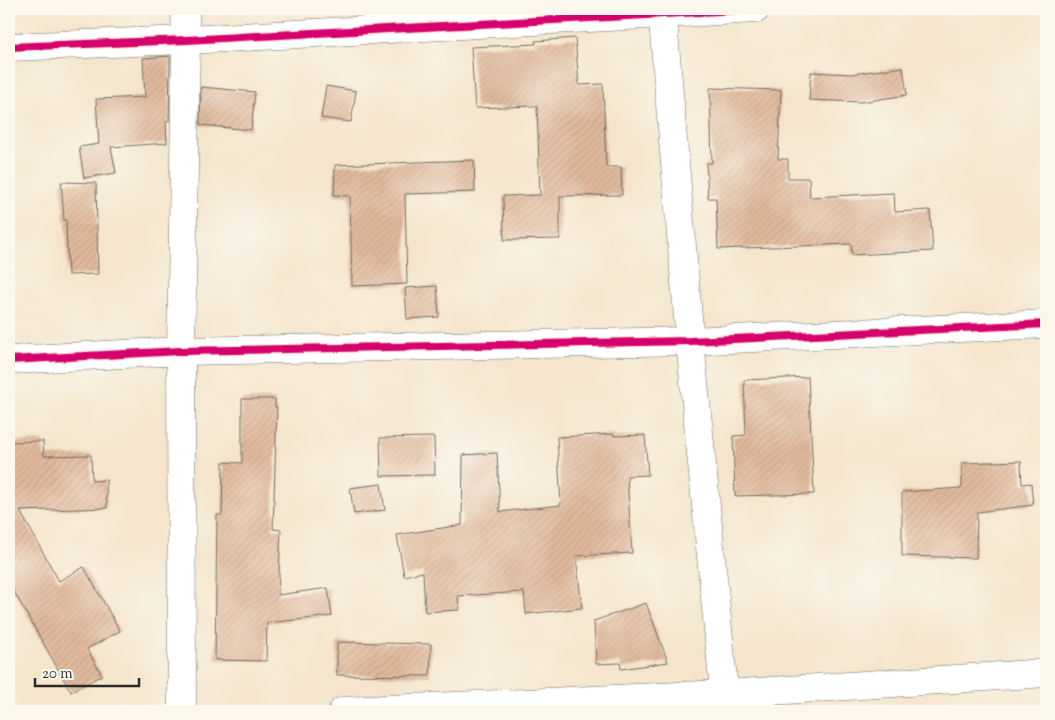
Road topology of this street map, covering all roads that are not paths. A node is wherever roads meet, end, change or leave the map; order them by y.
1 (185, 9) edge
2 (756, 9) edge
3 (662, 12) edge
4 (186, 40) junction
5 (9, 47) edge
6 (1046, 324) edge
7 (690, 341) junction
8 (181, 351) junction
9 (9, 360) edge
10 (1046, 672) edge
11 (726, 702) edge
12 (182, 711) edge
13 (344, 711) edge

1 - 4 street
2 - 3 street
3 - 4 street
3 - 7 street
4 - 5 street
4 - 8 street
6 - 7 street
7 - 8 street
7 - 11 street
8 - 9 street
8 - 12 street
10 - 11 street
11 - 13 street

